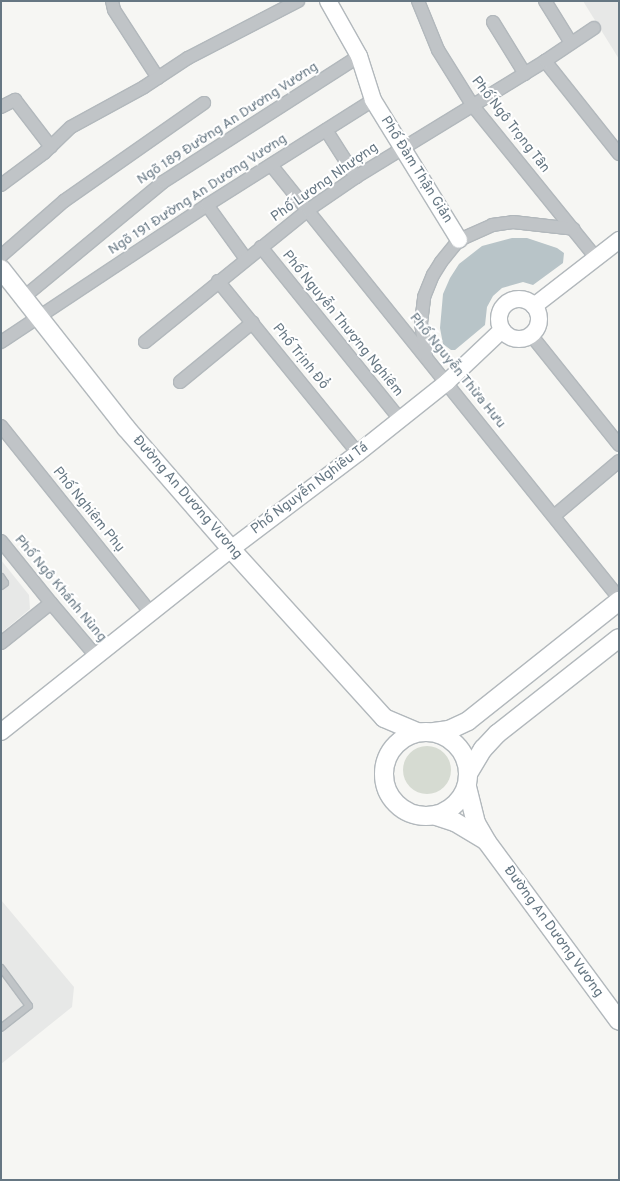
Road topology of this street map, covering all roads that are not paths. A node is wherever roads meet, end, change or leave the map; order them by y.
1 (112, 1) edge
2 (298, 1) edge
3 (328, 1) edge
4 (418, 1) edge
5 (545, 1) edge
6 (493, 22) dead end
7 (594, 28) dead end
8 (571, 43) junction
9 (359, 56) junction
10 (545, 61) junction
11 (525, 74) junction
12 (158, 78) junction
13 (373, 100) junction
14 (204, 102) dead end
15 (473, 106) junction
16 (1, 107) edge
17 (326, 130) junction
18 (51, 146) junction
19 (402, 149) junction
20 (619, 154) edge
21 (271, 165) junction
22 (356, 177) junction
23 (1, 185) edge
24 (207, 205) junction
25 (308, 210) junction
26 (574, 229) junction
27 (459, 240) junction
28 (619, 240) edge
29 (261, 247) junction
30 (1, 256) edge
31 (596, 258) junction
32 (246, 259) junction
33 (1, 269) edge
34 (218, 281) junction
35 (24, 296) junction
36 (534, 306) junction
37 (39, 316) junction
38 (253, 322) junction
39 (502, 330) junction
40 (531, 335) junction
41 (1, 342) edge
42 (145, 342) dead end
43 (426, 355) junction
44 (180, 382) dead end
45 (447, 382) junction
46 (400, 419) junction
47 (1, 426) edge
48 (619, 445) edge
49 (358, 453) junction
50 (619, 461) edge
51 (554, 516) junction
52 (1, 541) edge
53 (231, 549) junction
54 (1, 577) edge
55 (1, 586) edge
56 (619, 598) edge
57 (619, 601) edge
58 (51, 604) junction
59 (151, 613) junction
60 (619, 638) edge
61 (1, 643) edge
62 (96, 656) junction
63 (384, 718) junction
64 (1, 732) edge
65 (425, 732) junction
66 (386, 761) junction
67 (468, 780) junction
68 (436, 816) junction
69 (487, 842) junction
70 (1, 968) edge
71 (619, 1021) edge
72 (1, 1028) edge

1 - 12 street
2 - 12 street
3 - 9 street, Phố Đàm Thận Giản
4 - 15 street, Phố Ngô Trọng Tân
5 - 8 street
6 - 11 street
7 - 8 street, Phố Lương Nhượng
8 - 10 street, Phố Lương Nhượng
9 - 13 street, Phố Đàm Thận Giản
9 - 35 street, Ngõ 189 Đường An Dương Vương
10 - 11 street, Phố Lương Nhượng
10 - 20 street
11 - 15 street, Phố Lương Nhượng
12 - 18 street
13 - 17 street, Ngõ 191 Đường An Dương Vương
13 - 19 street, Phố Đàm Thận Giản
14 - 30 street
15 - 19 street, Phố Lương Nhượng
15 - 26 street, Phố Ngô Trọng Tân
16 - 18 street
17 - 21 street, Ngõ 191 Đường An Dương Vương
17 - 22 street
18 - 23 street
19 - 22 street, Phố Lương Nhượng
19 - 27 street, Phố Đàm Thận Giản
21 - 24 street, Ngõ 191 Đường An Dương Vương
21 - 25 street, Phố Nguyễn Thừa Hưu
22 - 25 street, Phố Lương Nhượng
24 - 32 street
24 - 37 street, Ngõ 191 Đường An Dương Vương
25 - 29 street, Phố Lương Nhượng
25 - 43 street, Phố Nguyễn Thừa Hưu
26 - 27 street
26 - 31 street, Phố Ngô Trọng Tân
27 - 43 street
28 - 31 street
29 - 32 street, Phố Lương Nhượng
29 - 46 street, Phố Nguyễn Thượng Nghiêm
31 - 36 street
32 - 34 street, Phố Lương Nhượng
33 - 35 main road, Đường An Dương Vương
34 - 38 street, Phố Trịnh Đổ
34 - 42 street, Phố Lương Nhượng
35 - 37 main road, Đường An Dương Vương
36 - 39 street
36 - 40 street
37 - 41 street, Ngõ 191 Đường An Dương Vương
37 - 53 main road, Đường An Dương Vương
38 - 44 street
38 - 49 street, Phố Trịnh Đổ
39 - 40 street
39 - 45 street, Phố Nguyễn Nghiêu Tá
40 - 48 street
43 - 45 street, Phố Nguyễn Thừa Hưu
45 - 46 street, Phố Nguyễn Nghiêu Tá
45 - 51 street, Phố Nguyễn Thừa Hưu
46 - 49 street, Phố Nguyễn Nghiêu Tá
47 - 59 street, Phố Nghiêm Phụ
49 - 53 street, Phố Nguyễn Nghiêu Tá
50 - 51 street
51 - 56 street, Phố Nguyễn Thừa Hưu
52 - 58 street, Phố Ngô Khánh Nùng
53 - 59 street, Phố Nguyễn Nghiêu Tá
53 - 63 main road, Đường An Dương Vương
54 - 55 lane
57 - 65 main road
58 - 61 street
58 - 62 street, Phố Ngô Khánh Nùng
59 - 62 street, Phố Nguyễn Nghiêu Tá
60 - 67 main road
62 - 64 street, Phố Nguyễn Nghiêu Tá
63 - 65 main road, Đường An Dương Vương
63 - 66 main road
65 - 66 main road
65 - 67 main road
66 - 68 main road
67 - 68 main road
67 - 69 main road, Đường An Dương Vương
68 - 69 main road, Đường An Dương Vương
69 - 71 main road, Đường An Dương Vương
70 - 72 lane

